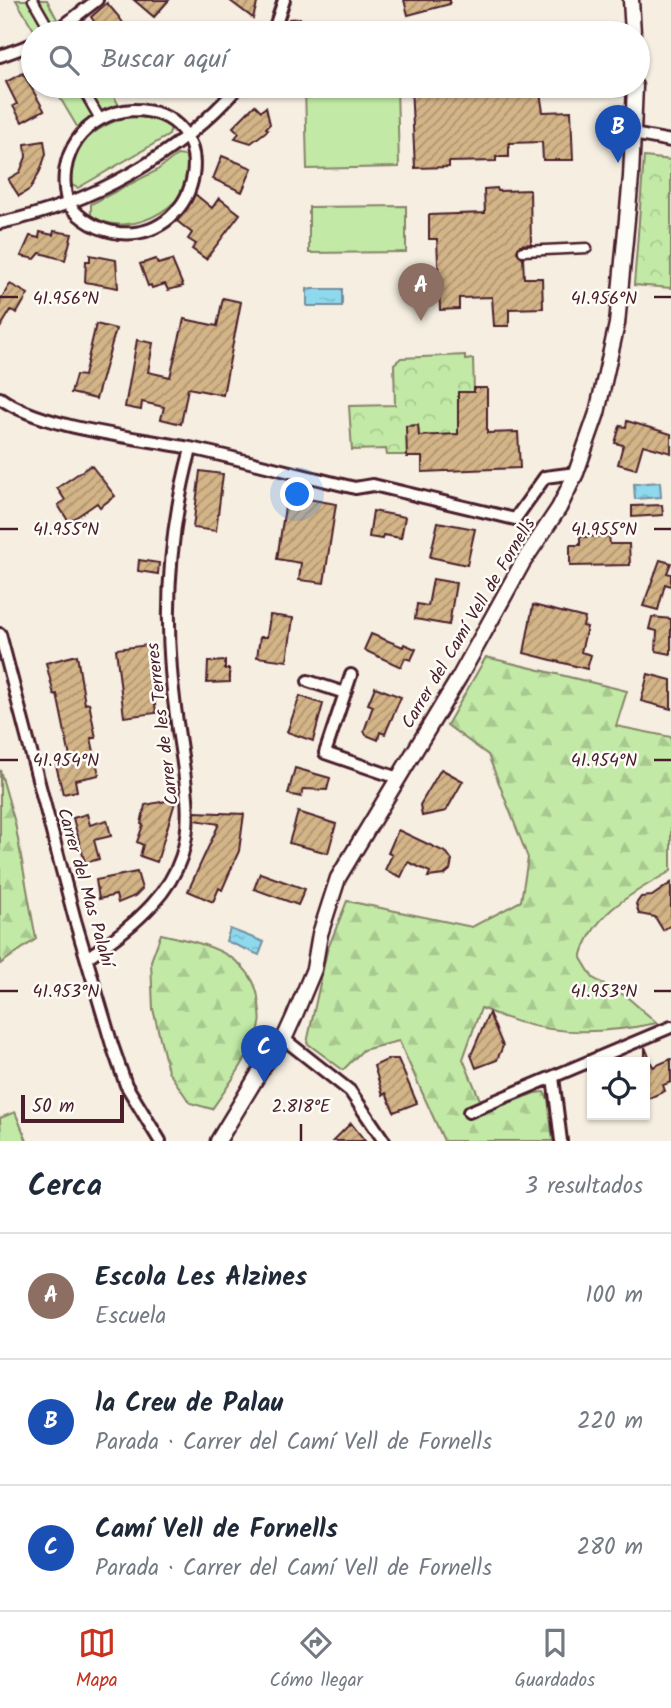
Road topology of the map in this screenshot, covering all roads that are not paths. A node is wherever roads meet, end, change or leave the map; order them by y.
1 (33, 0) edge
2 (97, 0) edge
3 (284, 0) edge
4 (631, 0) edge
5 (46, 21) edge
6 (69, 21) edge
7 (277, 21) edge
8 (632, 21) edge
9 (21, 48) edge
10 (0, 56) edge
11 (88, 98) edge
12 (226, 98) edge
13 (634, 98) edge
14 (100, 118) junction
15 (633, 134) junction
16 (186, 136) junction
17 (671, 141) edge
18 (68, 204) junction
19 (0, 223) edge
20 (587, 248) dead end
21 (523, 251) dead end
22 (0, 398) edge
23 (191, 449) junction
24 (576, 473) junction
25 (0, 634) edge
26 (351, 675) dead end
27 (308, 681) dead end
28 (345, 693) junction
29 (398, 778) junction
30 (88, 957) junction
31 (671, 1027) edge
32 (284, 1039) junction
33 (552, 1077) junction
34 (469, 1112) dead end
35 (160, 1141) edge
36 (218, 1141) edge
37 (384, 1141) edge
38 (561, 1141) edge

1 - 5 street
2 - 6 street
3 - 7 street
4 - 8 street
9 - 10 street
11 - 14 street
12 - 16 street
13 - 15 street, Carrer del Camí Vell de Fornells
14 - 16 street
14 - 18 street
15 - 17 street
15 - 24 street, Carrer del Camí Vell de Fornells
16 - 18 street
16 - 18 street
18 - 19 street
20 - 21 street
22 - 23 street
23 - 24 street
23 - 30 street, Carrer de les Terreres
24 - 29 street, Carrer del Camí Vell de Fornells
25 - 30 street, Carrer del Mas Palahí
26 - 28 street
27 - 28 street
28 - 29 street
29 - 32 street, Carrer del Camí Vell de Fornells
30 - 35 street, Carrer del Mas Palahí
31 - 33 street
32 - 36 street, Carrer del Camí Vell de Fornells
32 - 37 street
33 - 34 street
33 - 38 street

